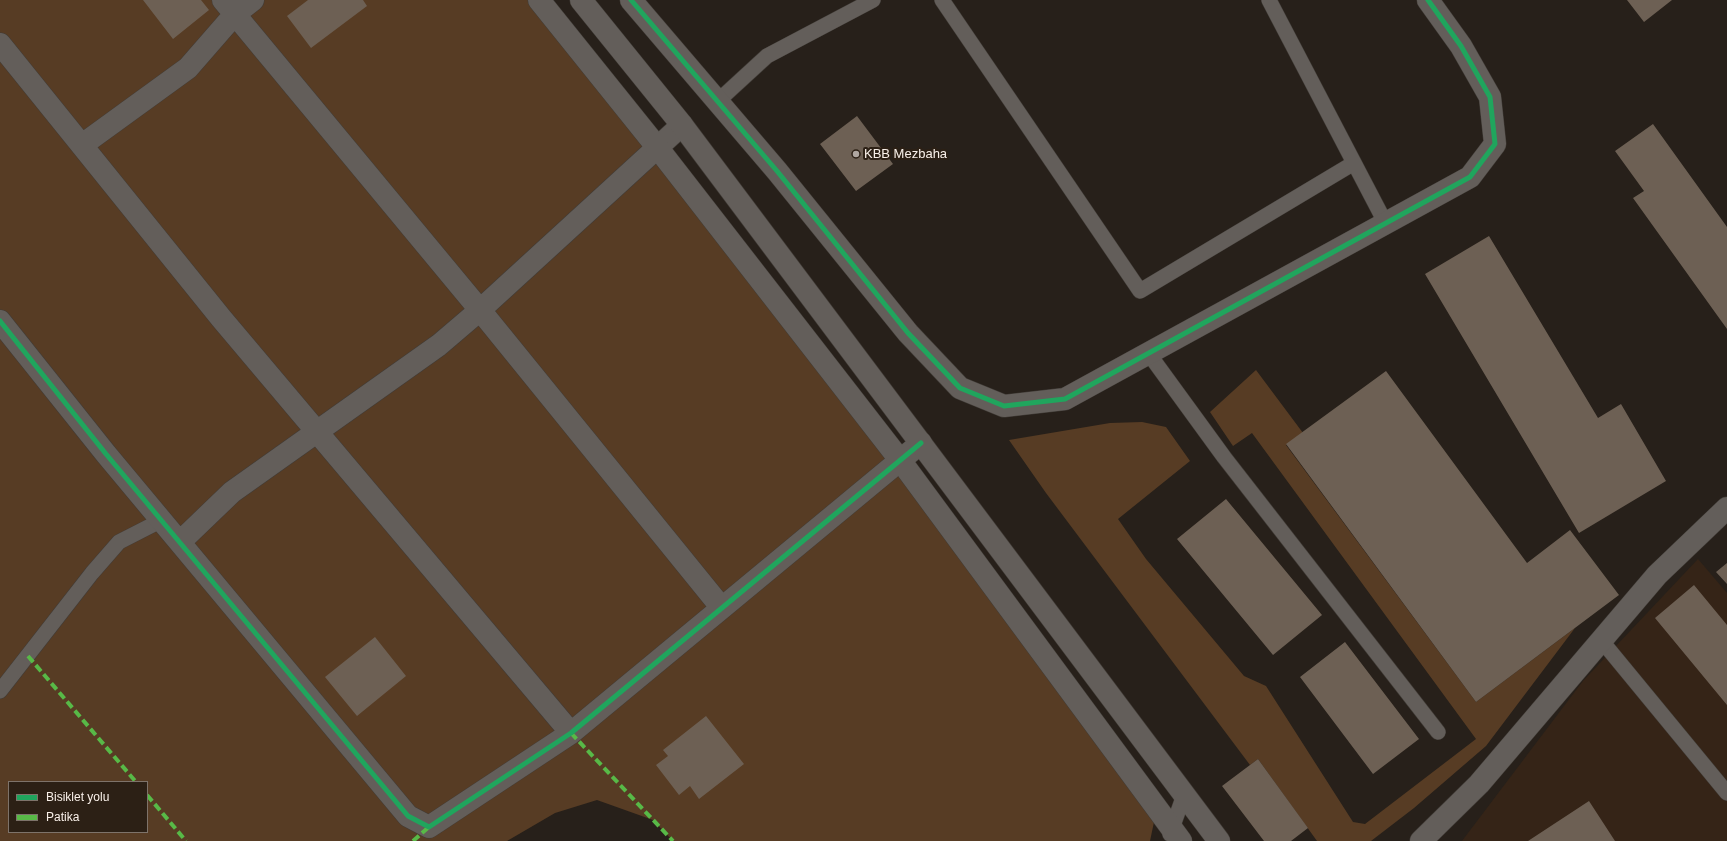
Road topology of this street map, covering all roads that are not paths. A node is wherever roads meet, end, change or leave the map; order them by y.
1 (253, 0) edge
2 (539, 0) edge
3 (581, 0) edge
4 (631, 0) edge
5 (873, 0) edge
6 (942, 0) edge
7 (1269, 0) edge
8 (1428, 0) edge
9 (229, 7) edge
10 (0, 44) edge
11 (718, 101) junction
12 (682, 125) junction
13 (82, 146) junction
14 (656, 147) junction
15 (1354, 163) junction
16 (1386, 224) junction
17 (480, 310) junction
18 (0, 322) edge
19 (1149, 354) junction
20 (316, 431) junction
21 (921, 443) junction
22 (900, 460) junction
23 (1727, 508) edge
24 (162, 520) junction
25 (180, 542) junction
26 (721, 606) junction
27 (1601, 640) junction
28 (0, 691) edge
29 (1438, 732) dead end
30 (571, 733) junction
31 (1727, 794) edge
32 (1184, 795) junction
33 (1174, 837) edge
34 (1219, 841) edge
35 (1421, 841) edge

1 - 9 street
2 - 14 street
3 - 12 street
4 - 11 street
5 - 11 lane
6 - 15 lane
7 - 15 lane
8 - 16 street
9 - 13 street
9 - 17 street
10 - 13 street
11 - 19 street
12 - 14 street
12 - 21 street
13 - 20 street
14 - 17 street
14 - 22 street
15 - 16 lane
16 - 19 street
17 - 20 street
17 - 26 street
18 - 24 street
19 - 29 lane
20 - 25 street
20 - 30 street
21 - 22 street
21 - 32 street
22 - 26 street
22 - 33 street
23 - 27 street
24 - 25 street
24 - 28 lane
25 - 30 street
26 - 30 street
27 - 31 lane
27 - 35 street
32 - 33 lane
32 - 34 street

